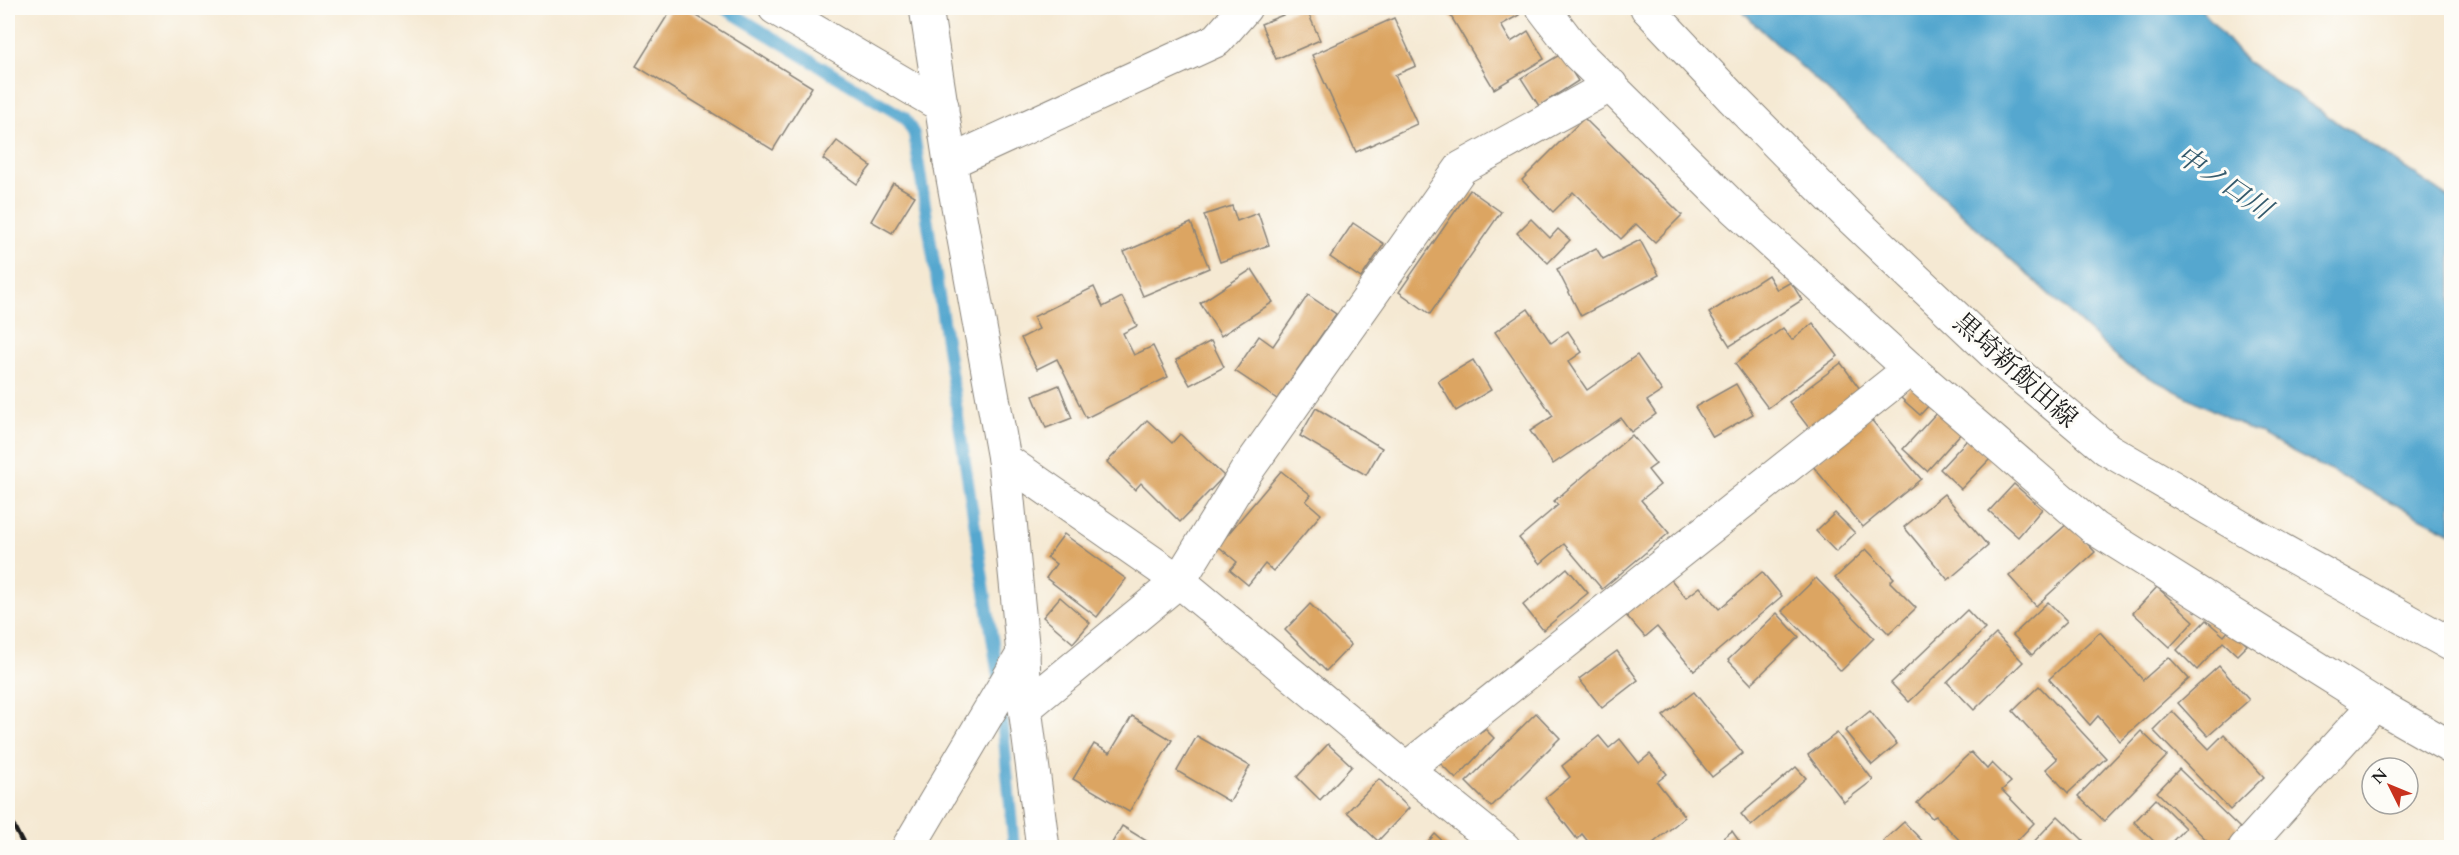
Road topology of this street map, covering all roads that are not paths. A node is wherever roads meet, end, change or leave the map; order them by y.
1 (775, 8) edge
2 (926, 8) edge
3 (1245, 8) edge
4 (1543, 8) edge
5 (1647, 8) edge
6 (1611, 86) junction
7 (942, 106) junction
8 (950, 162) junction
9 (1910, 369) junction
10 (1004, 459) junction
11 (1179, 581) junction
12 (2451, 645) edge
13 (1023, 654) junction
14 (2375, 704) junction
15 (1025, 708) junction
16 (2451, 748) edge
17 (1406, 769) junction
18 (908, 848) edge
19 (1042, 848) edge
20 (1504, 848) edge
21 (2246, 848) edge

1 - 7 street
2 - 7 street
3 - 8 street
4 - 6 street
5 - 12 street, 黒埼新飯田線
6 - 9 street
6 - 11 street
7 - 8 street
8 - 10 street
9 - 14 street
9 - 17 street
10 - 11 street
10 - 13 street
11 - 15 street
11 - 17 street
13 - 15 street
13 - 18 street
14 - 16 street
14 - 21 street
15 - 19 street
17 - 20 street

